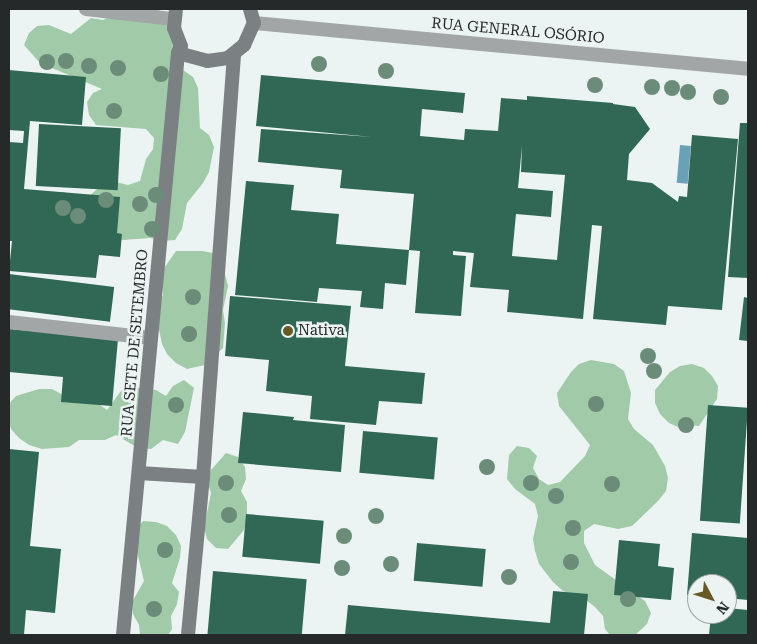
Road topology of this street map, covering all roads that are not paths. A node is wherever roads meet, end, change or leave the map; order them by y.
1 (86, 9) edge
2 (250, 9) edge
3 (175, 14) edge
4 (254, 23) junction
5 (178, 53) junction
6 (234, 55) junction
7 (748, 69) edge
8 (9, 322) edge
9 (151, 338) junction
10 (139, 473) junction
11 (203, 477) junction
12 (124, 635) edge
13 (188, 635) edge

1 - 3 street
2 - 4 main road
3 - 5 main road, RUA SETE DE SETEMBRO
4 - 6 main road
4 - 7 street, RUA GENERAL OSÓRIO
5 - 6 main road
5 - 9 main road, RUA SETE DE SETEMBRO
6 - 11 main road
8 - 9 street
9 - 10 main road, RUA SETE DE SETEMBRO
10 - 11 main road
10 - 12 main road, RUA SETE DE SETEMBRO
11 - 13 main road

